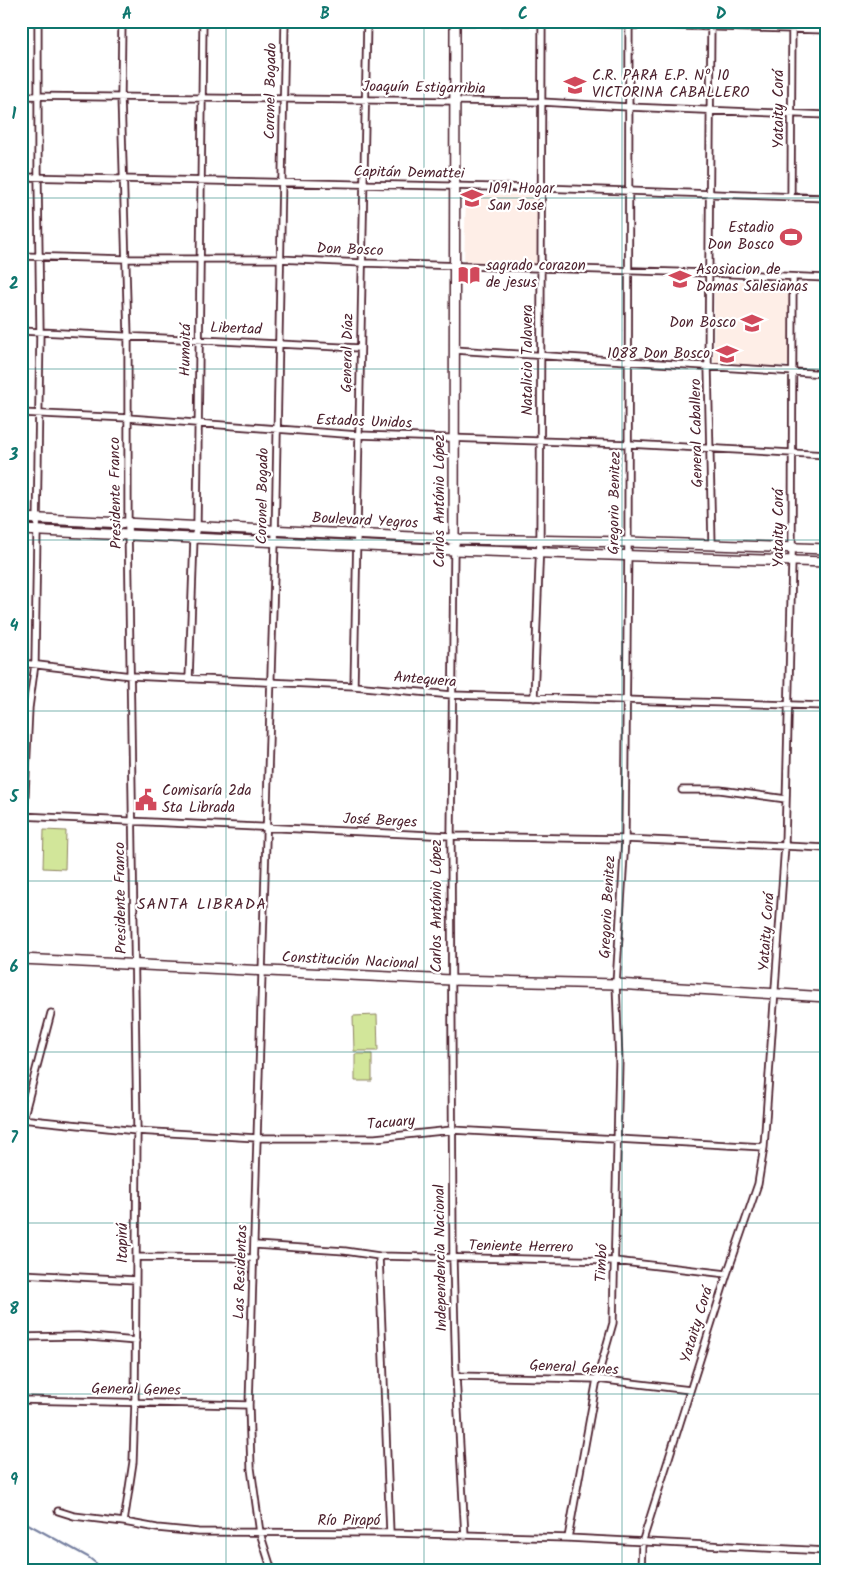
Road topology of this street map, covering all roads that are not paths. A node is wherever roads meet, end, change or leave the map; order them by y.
1 (38, 21) edge
2 (122, 21) edge
3 (203, 21) edge
4 (284, 21) edge
5 (319, 21) edge
6 (367, 21) edge
7 (792, 21) edge
8 (456, 22) edge
9 (542, 22) edge
10 (628, 23) edge
11 (711, 24) edge
12 (792, 29) junction
13 (827, 30) edge
14 (21, 96) edge
15 (38, 96) junction
16 (121, 97) junction
17 (201, 98) junction
18 (283, 99) junction
19 (366, 100) junction
20 (455, 101) junction
21 (542, 102) junction
22 (628, 107) junction
23 (710, 110) junction
24 (792, 114) junction
25 (827, 115) edge
26 (21, 177) edge
27 (38, 177) junction
28 (124, 179) junction
29 (200, 181) junction
30 (281, 183) junction
31 (364, 184) junction
32 (454, 187) junction
33 (542, 188) junction
34 (628, 191) junction
35 (709, 194) junction
36 (791, 197) junction
37 (827, 198) edge
38 (21, 256) edge
39 (39, 256) junction
40 (126, 259) junction
41 (199, 259) junction
42 (280, 259) junction
43 (362, 263) junction
44 (454, 265) junction
45 (541, 267) junction
46 (628, 271) junction
47 (708, 273) junction
48 (793, 277) junction
49 (827, 278) edge
50 (21, 331) edge
51 (40, 331) junction
52 (128, 336) junction
53 (199, 340) junction
54 (279, 343) junction
55 (360, 348) junction
56 (454, 350) junction
57 (541, 355) junction
58 (628, 362) junction
59 (708, 367) junction
60 (792, 372) junction
61 (827, 374) edge
62 (21, 413) edge
63 (39, 414) junction
64 (128, 418) junction
65 (198, 424) junction
66 (276, 430) junction
67 (358, 435) junction
68 (453, 437) junction
69 (540, 441) junction
70 (628, 444) junction
71 (709, 448) junction
72 (792, 453) junction
73 (827, 454) edge
74 (21, 518) edge
75 (37, 519) junction
76 (128, 524) junction
77 (197, 527) junction
78 (21, 530) edge
79 (274, 530) junction
80 (37, 531) junction
81 (356, 534) junction
82 (129, 535) junction
83 (194, 538) junction
84 (454, 539) junction
85 (540, 541) junction
86 (274, 542) junction
87 (628, 542) junction
88 (712, 545) junction
89 (356, 546) junction
90 (791, 548) junction
91 (827, 549) edge
92 (454, 550) junction
93 (540, 553) junction
94 (627, 556) junction
95 (792, 561) junction
96 (827, 562) edge
97 (21, 663) edge
98 (36, 664) junction
99 (131, 676) junction
100 (189, 679) junction
101 (270, 682) junction
102 (354, 686) junction
103 (452, 695) junction
104 (534, 698) junction
105 (626, 701) junction
106 (788, 706) junction
107 (827, 706) edge
108 (682, 790) dead end
109 (786, 799) junction
110 (22, 816) edge
111 (133, 822) junction
112 (266, 828) junction
113 (451, 836) junction
114 (624, 838) junction
115 (785, 845) junction
116 (827, 848) edge
117 (21, 959) edge
118 (134, 964) junction
119 (262, 971) junction
120 (451, 980) junction
121 (616, 984) junction
122 (775, 994) junction
123 (827, 996) edge
124 (51, 1013) dead end
125 (22, 1119) edge
126 (452, 1130) junction
127 (137, 1131) junction
128 (257, 1138) junction
129 (617, 1139) junction
130 (764, 1147) junction
131 (255, 1245) junction
132 (379, 1256) junction
133 (136, 1257) junction
134 (254, 1258) junction
135 (453, 1258) junction
136 (615, 1261) junction
137 (21, 1274) edge
138 (727, 1274) junction
139 (136, 1280) junction
140 (21, 1337) edge
141 (136, 1341) junction
142 (456, 1376) junction
143 (597, 1379) junction
144 (690, 1390) junction
145 (21, 1400) edge
146 (136, 1402) junction
147 (249, 1405) junction
148 (58, 1512) dead end
149 (124, 1522) junction
150 (260, 1534) junction
151 (390, 1534) junction
152 (465, 1536) junction
153 (568, 1538) junction
154 (642, 1543) junction
155 (827, 1551) edge
156 (272, 1571) edge
157 (641, 1571) edge

1 - 15 street
2 - 16 street, Presidente Franco
3 - 17 street, Humaitá
4 - 18 street, Coronel Bogado
5 - 6 street
6 - 8 street
6 - 19 street, General Díaz
7 - 12 street, Yataity Corá
8 - 9 street
8 - 20 main road, Carlos António López
9 - 10 street
9 - 21 street, Natalicio Talavera
10 - 11 street
10 - 22 street, Gregorio Benitez
11 - 12 street
11 - 23 street, General Caballero
12 - 13 street
12 - 24 street, Yataity Corá
14 - 15 street, Joaquín Estigarribia
15 - 16 street, Joaquín Estigarribia
15 - 27 street
16 - 17 street, Joaquín Estigarribia
16 - 28 street, Presidente Franco
17 - 18 street, Joaquín Estigarribia
17 - 29 street, Humaitá
18 - 19 street, Joaquín Estigarribia
18 - 30 street, Coronel Bogado
19 - 20 street, Joaquín Estigarribia
19 - 31 street, General Díaz
20 - 21 street, Joaquín Estigarribia
20 - 32 main road, Carlos António López
21 - 22 street, Joaquín Estigarribia
21 - 33 street, Natalicio Talavera
22 - 23 street, Joaquín Estigarribia
22 - 34 street, Gregorio Benitez
23 - 24 street, Joaquín Estigarribia
23 - 35 street, General Caballero
24 - 25 street, Joaquín Estigarribia
24 - 36 street, Yataity Corá
26 - 27 street, Capitán Demattei
27 - 28 street, Capitán Demattei
27 - 39 street
28 - 29 street, Capitán Demattei
28 - 40 street, Presidente Franco
29 - 30 street, Capitán Demattei
29 - 41 street, Humaitá
30 - 31 street, Capitán Demattei
30 - 42 street, Coronel Bogado
31 - 32 street, Capitán Demattei
31 - 43 street, General Díaz
32 - 33 street, Capitán Demattei
32 - 44 main road, Carlos António López
33 - 34 street, Capitán Demattei
33 - 45 street, Natalicio Talavera
34 - 35 street, Capitán Demattei
34 - 46 street, Gregorio Benitez
35 - 36 street, Capitán Demattei
35 - 47 street, General Caballero
36 - 37 street, Capitán Demattei
38 - 39 street, Don Bosco
39 - 40 street, Don Bosco
39 - 51 street
40 - 41 street, Don Bosco
40 - 52 street, Presidente Franco
41 - 42 street, Don Bosco
41 - 53 street, Humaitá
42 - 43 street, Don Bosco
42 - 54 street, Coronel Bogado
43 - 44 street, Don Bosco
43 - 55 street, General Díaz
44 - 45 street, Don Bosco
44 - 56 main road, Carlos António López
45 - 46 street, Don Bosco
45 - 57 street, Natalicio Talavera
46 - 47 street, Don Bosco
46 - 58 street, Gregorio Benitez
47 - 48 street, Don Bosco
47 - 59 street, General Caballero
48 - 49 street, Don Bosco
48 - 60 street, Yataity Corá
50 - 51 street, Libertad
51 - 52 street, Libertad
51 - 63 street
52 - 53 street, Libertad
52 - 64 street, Presidente Franco
53 - 54 street, Libertad
53 - 65 street, Humaitá
54 - 55 street, Libertad
54 - 66 street, Coronel Bogado
55 - 67 street, General Díaz
56 - 57 street
56 - 68 main road, Carlos António López
57 - 58 street
57 - 69 street, Natalicio Talavera
58 - 59 street
58 - 70 street, Gregorio Benitez
59 - 60 street
59 - 71 street, General Caballero
60 - 61 street
60 - 72 street, Yataity Corá
62 - 63 street, Estados Unidos
63 - 64 street, Estados Unidos
63 - 75 street
64 - 65 street, Estados Unidos
64 - 76 street, Presidente Franco
65 - 66 street, Estados Unidos
65 - 77 street, Humaitá
66 - 67 street, Estados Unidos
66 - 79 street, Coronel Bogado
67 - 68 street, Estados Unidos
67 - 81 street, General Díaz
68 - 69 street, Estados Unidos
68 - 84 main road, Carlos António López
69 - 70 street, Estados Unidos
69 - 85 street, Natalicio Talavera
70 - 71 street, Estados Unidos
70 - 87 street, Gregorio Benitez
71 - 72 street, Estados Unidos
71 - 88 street, General Caballero
72 - 73 street, Estados Unidos
72 - 90 street, Yataity Corá
74 - 75 main road, Boulevard Yegros
75 - 76 main road, Boulevard Yegros
75 - 80 street
76 - 77 main road, Boulevard Yegros
76 - 82 street, Presidente Franco
77 - 79 main road, Boulevard Yegros
77 - 83 street, Humaitá
78 - 80 main road, Boulevard Yegros
79 - 81 main road, Boulevard Yegros
79 - 86 street, Coronel Bogado
80 - 82 main road, Boulevard Yegros
80 - 98 street
81 - 84 main road, Boulevard Yegros
81 - 89 street, General Díaz
82 - 83 main road, Boulevard Yegros
82 - 99 street, Presidente Franco
83 - 86 main road, Boulevard Yegros
83 - 100 street, Humaitá
84 - 85 main road, Boulevard Yegros
84 - 92 main road, Carlos António López
85 - 87 main road, Boulevard Yegros
85 - 93 street, Natalicio Talavera
86 - 89 main road, Boulevard Yegros
86 - 101 street, Coronel Bogado
87 - 88 main road, Boulevard Yegros
87 - 94 street, Gregorio Benitez
88 - 90 main road, Boulevard Yegros
89 - 92 main road, Boulevard Yegros
89 - 102 street, General Díaz
90 - 91 main road, Boulevard Yegros
90 - 95 street, Yataity Corá
92 - 93 main road, Boulevard Yegros
92 - 103 street, Carlos António López
93 - 94 main road, Boulevard Yegros
93 - 104 street, Natalicio Talavera
94 - 95 main road, Boulevard Yegros
94 - 105 street, Gregorio Benitez
95 - 96 main road, Boulevard Yegros
95 - 106 street, Yataity Corá
97 - 98 street, Antequera
98 - 99 street, Antequera
98 - 110 street
99 - 100 street, Antequera
99 - 111 street, Presidente Franco
100 - 101 street, Antequera
101 - 102 street, Antequera
101 - 112 street, Coronel Bogado
102 - 103 street, Antequera
103 - 104 street, Antequera
103 - 113 street, Carlos António López
104 - 105 street, Antequera
105 - 106 street, Antequera
105 - 114 street, Gregorio Benitez
106 - 107 street, Antequera
106 - 109 street, Yataity Corá
108 - 109 street
109 - 115 street, Yataity Corá
110 - 111 street, José Berges
111 - 112 street, José Berges
111 - 118 street, Presidente Franco
112 - 113 street, José Berges
112 - 119 street, Coronel Bogado
113 - 114 street, José Berges
113 - 120 street, Carlos António López
114 - 115 street, José Berges
114 - 121 street, Gregorio Benitez
115 - 116 street, José Berges
115 - 122 street, Yataity Corá
117 - 118 main road, Constitución Nacional
118 - 119 main road, Constitución Nacional
118 - 127 street, Itapirú
119 - 120 main road, Constitución Nacional
119 - 128 street, Las Residentas
120 - 121 main road, Constitución Nacional
120 - 126 street, Independencia Nacional
121 - 122 main road, Constitución Nacional
121 - 129 street, Timbó
122 - 123 main road, Constitución Nacional
122 - 130 street, Yataity Corá
124 - 125 street
125 - 127 street, Tacuary
126 - 128 street, Tacuary
126 - 129 street, Tacuary
126 - 135 street, Independencia Nacional
127 - 128 street, Tacuary
127 - 133 street, Itapirú
128 - 131 street, Las Residentas
129 - 130 street, Tacuary
129 - 136 street, Timbó
130 - 138 street, Yataity Corá
131 - 132 street, Teniente Herrero
131 - 134 street, Las Residentas
132 - 135 street, Teniente Herrero
132 - 151 street
133 - 134 street
133 - 139 street, Itapirú
134 - 147 street, Las Residentas
135 - 136 street, Teniente Herrero
135 - 142 street, Independencia Nacional
136 - 138 street, Teniente Herrero
136 - 143 street, Timbó
137 - 139 street
138 - 144 street, Yataity Corá
139 - 141 street, Itapirú
140 - 141 street
141 - 146 street, Itapirú
142 - 143 street, General Genes
142 - 152 street, Independencia Nacional
143 - 144 street, General Genes
143 - 153 street, Timbó
144 - 154 street, Yataity Corá
145 - 146 street, General Genes
146 - 147 street, General Genes
146 - 149 street, Itapirú
147 - 150 street, Las Residentas
148 - 149 street, Río Pirapó
149 - 150 street, Río Pirapó
150 - 151 street, Río Pirapó
150 - 156 street, Las Residentas
151 - 152 street, Río Pirapó
152 - 153 street, Río Pirapó
153 - 154 street, Río Pirapó
154 - 155 street, Río Pirapó
154 - 157 street, Yataity Corá

